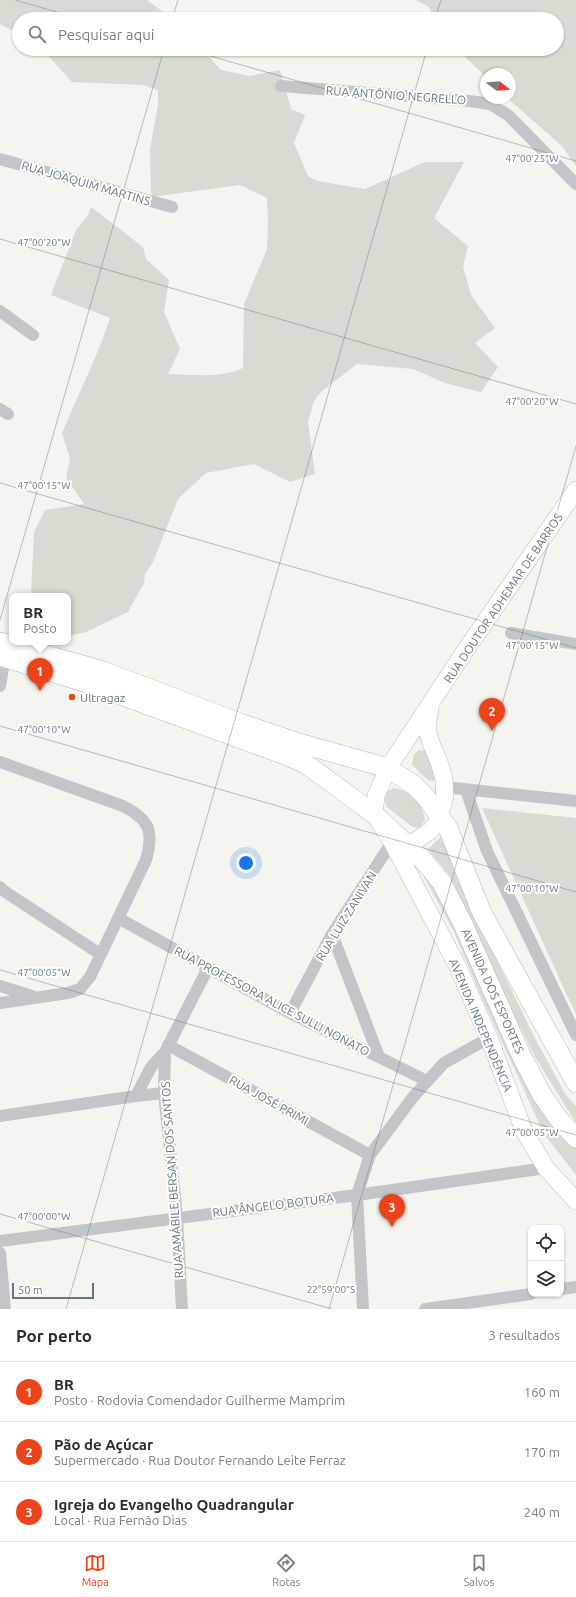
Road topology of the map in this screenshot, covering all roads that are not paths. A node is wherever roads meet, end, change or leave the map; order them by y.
1 (281, 86) dead end
2 (0, 159) edge
3 (576, 184) edge
4 (172, 207) dead end
5 (0, 311) edge
6 (33, 335) dead end
7 (576, 490) edge
8 (512, 633) dead end
9 (576, 644) edge
10 (2, 651) edge
11 (0, 686) edge
12 (430, 706) junction
13 (406, 739) junction
14 (431, 743) junction
15 (0, 762) edge
16 (388, 768) junction
17 (445, 787) junction
18 (466, 790) junction
19 (576, 801) edge
20 (374, 814) junction
21 (439, 815) junction
22 (400, 844) junction
23 (0, 887) edge
24 (118, 918) junction
25 (332, 934) junction
26 (100, 954) junction
27 (208, 968) junction
28 (0, 986) edge
29 (35, 997) junction
30 (0, 1003) edge
31 (290, 1013) junction
32 (576, 1035) edge
33 (489, 1038) junction
34 (167, 1048) junction
35 (379, 1057) junction
36 (427, 1081) junction
37 (576, 1084) edge
38 (164, 1093) junction
39 (136, 1096) junction
40 (0, 1116) edge
41 (576, 1138) edge
42 (370, 1155) junction
43 (546, 1168) junction
44 (357, 1195) junction
45 (576, 1201) edge
46 (177, 1217) junction
47 (0, 1241) edge
48 (0, 1253) edge
49 (576, 1287) edge
50 (564, 1289) edge
51 (528, 1294) edge
52 (488, 1300) junction
53 (5, 1309) edge
54 (182, 1309) edge
55 (363, 1309) edge
56 (425, 1309) edge
57 (497, 1309) edge

1 - 3 street, RUA ANTÔNIO NEGRELLO
2 - 4 street, RUA JOAQUIM MARTINS
5 - 6 street
7 - 12 street, RUA DOUTOR ADHEMAR DE BARROS
8 - 9 street
10 - 11 street
10 - 16 main road, AVENIDA DOS ESPORTES
10 - 20 main road, AVENIDA DOS ESPORTES
12 - 13 street, RUA DOUTOR ADHEMAR DE BARROS
12 - 14 street
13 - 14 street
13 - 16 street, RUA DOUTOR ADHEMAR DE BARROS
14 - 17 street
15 - 24 street
16 - 20 street, RUA DOUTOR ADHEMAR DE BARROS
16 - 21 main road, AVENIDA DOS ESPORTES
17 - 18 street
17 - 21 street
18 - 19 street
18 - 32 street
20 - 22 main road, AVENIDA DOS ESPORTES
21 - 22 street
21 - 37 main road, AVENIDA DOS ESPORTES
22 - 25 street, RUA LUIZ ZANIVAN
22 - 33 street, AVENIDA INDEPENDÊNCIA
22 - 41 main road, AVENIDA DOS ESPORTES
23 - 26 street
24 - 26 street
24 - 27 street, RUA PROFESSORA ALICE SULLI NONATO
25 - 31 street, RUA LUIZ ZANIVAN
25 - 35 street
26 - 29 street
27 - 31 street, RUA PROFESSORA ALICE SULLI NONATO
27 - 34 street
28 - 29 street
29 - 30 street
31 - 35 street, RUA PROFESSORA ALICE SULLI NONATO
33 - 36 street
33 - 43 street, AVENIDA INDEPENDÊNCIA
34 - 38 street, RUA AMÁBILE BERSAN DOS SANTOS
34 - 39 street
34 - 42 street, RUA JOSÉ PRIMI
35 - 36 street, RUA PROFESSORA ALICE SULLI NONATO
36 - 42 street
38 - 39 street
38 - 46 street, RUA AMÁBILE BERSAN DOS SANTOS
39 - 40 street
42 - 44 street
43 - 44 street, RUA ÂNGELO BOTURA
43 - 45 street, AVENIDA INDEPENDÊNCIA
44 - 46 street, RUA ÂNGELO BOTURA
44 - 55 street
46 - 47 street, RUA ÂNGELO BOTURA
46 - 54 street, RUA AMÁBILE BERSAN DOS SANTOS
48 - 53 street
49 - 50 street
51 - 52 street
52 - 56 street
52 - 57 street

